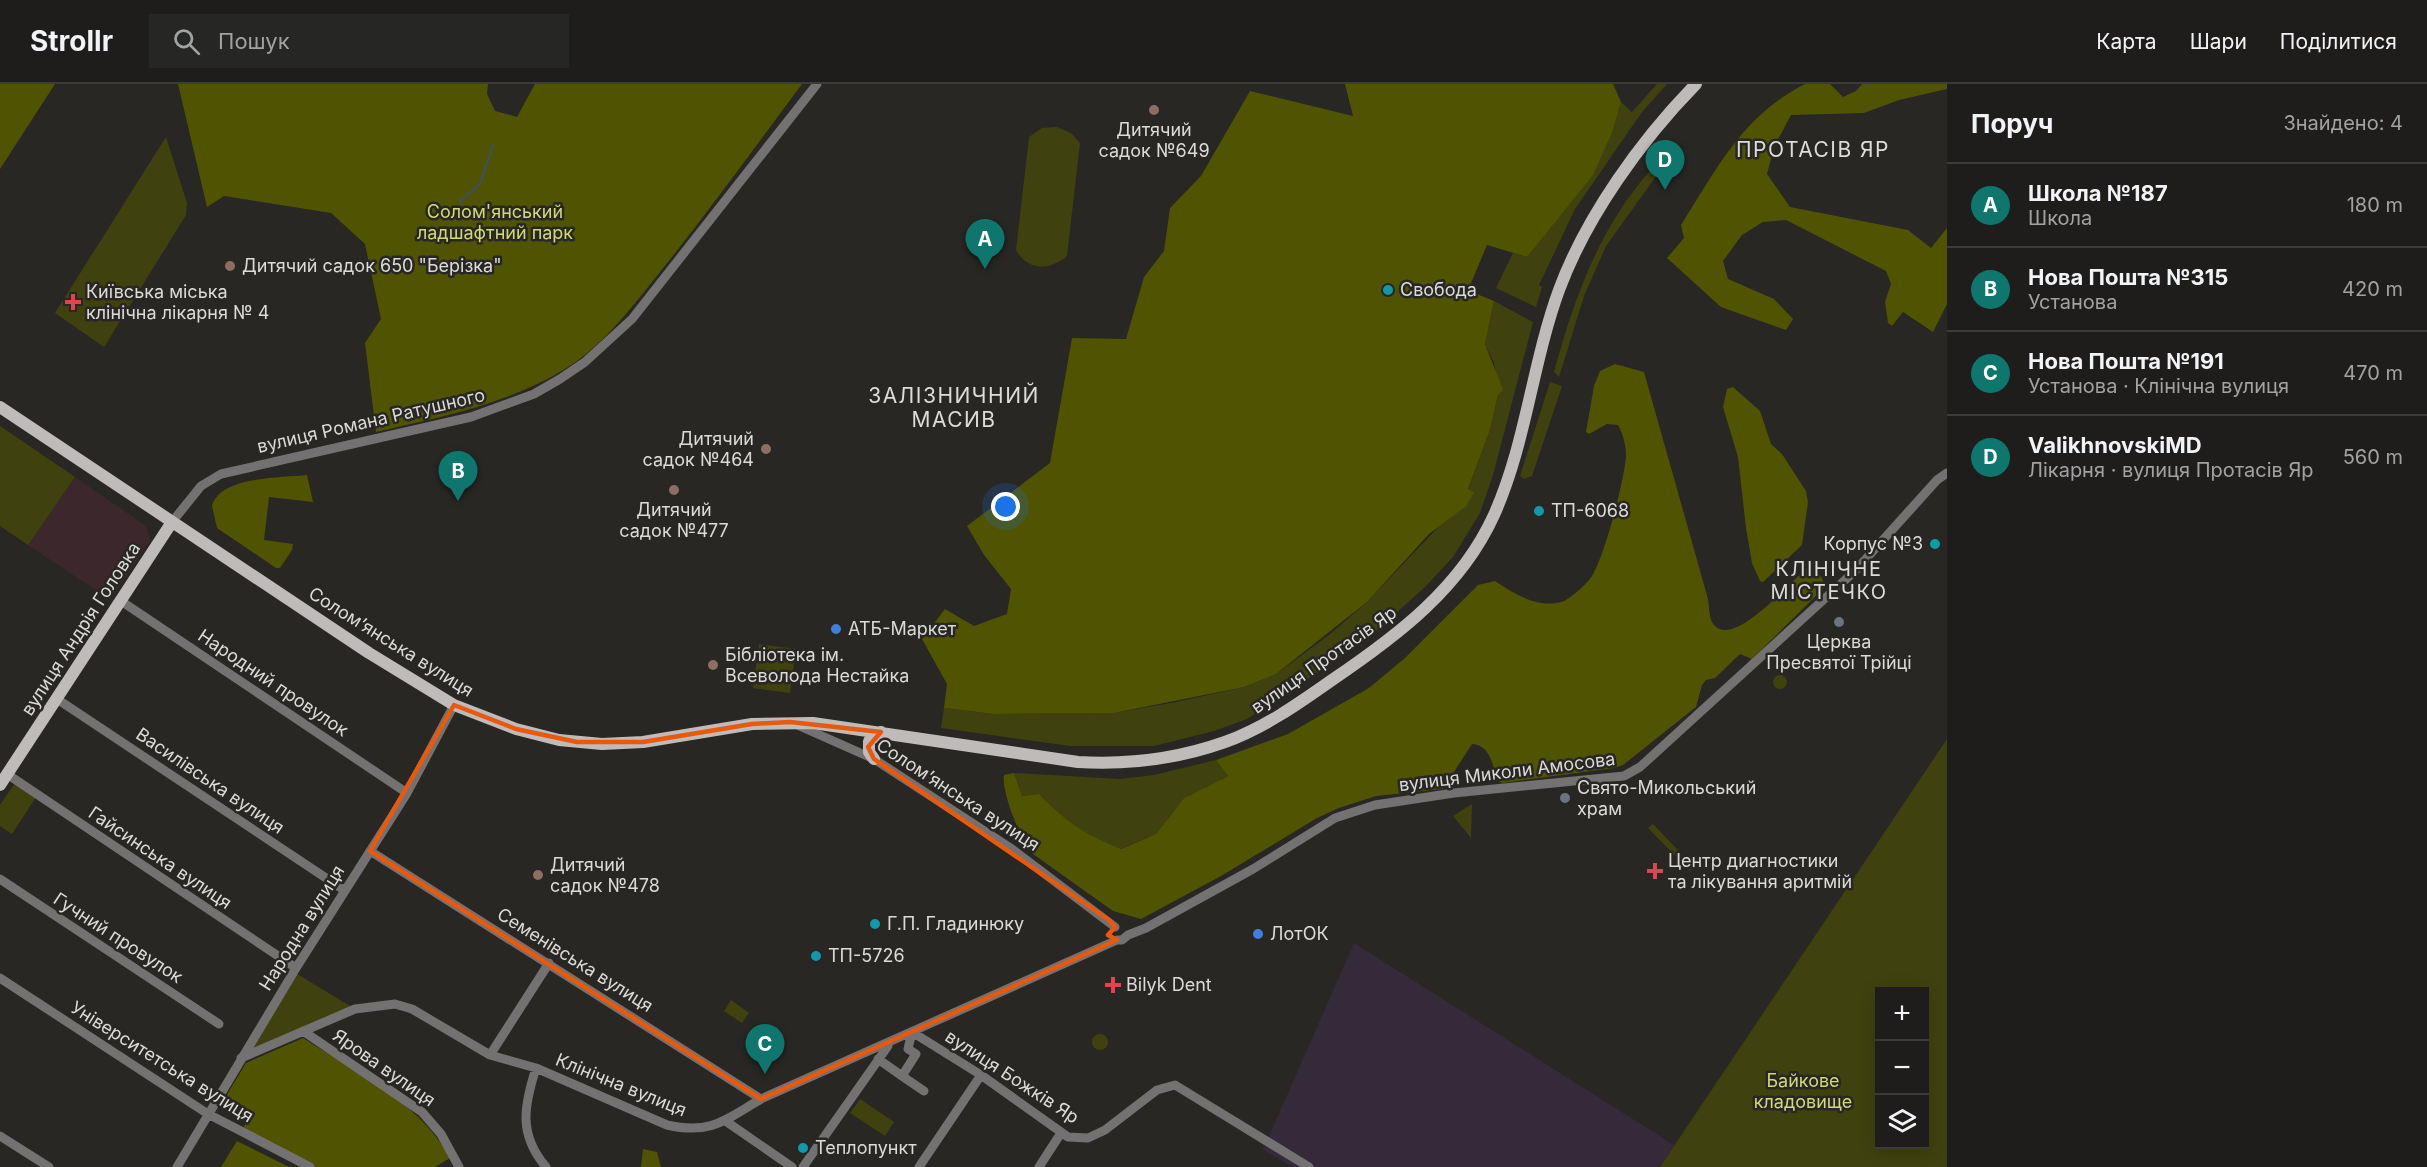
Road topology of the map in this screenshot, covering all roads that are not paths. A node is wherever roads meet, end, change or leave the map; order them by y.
1 (817, 84) edge
2 (1696, 84) edge
3 (0, 407) edge
4 (1947, 473) edge
5 (172, 522) junction
6 (121, 602) junction
7 (57, 699) junction
8 (454, 705) junction
9 (790, 722) junction
10 (881, 732) junction
11 (874, 759) junction
12 (3, 779) edge
13 (407, 793) junction
14 (370, 851) junction
15 (0, 879) edge
16 (344, 890) junction
17 (1115, 927) junction
18 (1128, 935) junction
19 (1117, 940) junction
20 (549, 963) junction
21 (296, 968) junction
22 (0, 978) edge
23 (219, 1024) dead end
24 (303, 1031) junction
25 (912, 1032) junction
26 (889, 1044) junction
27 (490, 1055) junction
28 (241, 1058) junction
29 (878, 1059) junction
30 (536, 1068) junction
31 (981, 1075) junction
32 (902, 1076) junction
33 (924, 1091) dead end
34 (761, 1099) junction
35 (208, 1114) junction
36 (727, 1122) junction
37 (1061, 1133) junction
38 (0, 1136) edge
39 (46, 1166) edge
40 (177, 1167) edge
41 (310, 1167) edge
42 (459, 1167) edge
43 (546, 1167) edge
44 (792, 1167) edge
45 (803, 1167) edge
46 (919, 1167) edge
47 (1039, 1167) edge
48 (1309, 1167) edge

1 - 5 street, вулиця Романа Ратушного
2 - 10 main road, вулиця Протасів Яр
3 - 5 main road, Соломʼянська вулиця
4 - 18 street, вулиця Миколи Амосова
5 - 6 main road, вулиця Андрія Головка
5 - 8 main road, Соломʼянська вулиця
6 - 7 main road, вулиця Андрія Головка
6 - 13 street, Народний провулок
7 - 12 main road, вулиця Андрія Головка
7 - 16 street, Василівська вулиця
8 - 9 main road, Соломʼянська вулиця
8 - 13 street, Народна вулиця
9 - 10 main road, вулиця Протасів Яр
9 - 11 street, Соломʼянська вулиця
10 - 11 main road
11 - 17 street, Соломʼянська вулиця
12 - 21 street, Гайсинська вулиця
13 - 14 street, Народна вулиця
14 - 16 street, Народна вулиця
14 - 20 street, Семенівська вулиця
15 - 23 street, Гучний провулок
16 - 21 street, Народна вулиця
17 - 18 street
17 - 19 street
18 - 19 street
19 - 25 street, Клінічна вулиця
20 - 27 street
20 - 34 street, Семенівська вулиця
21 - 28 street, Народна вулиця
22 - 35 street, Університетська вулиця
24 - 27 street, Клінічна вулиця
24 - 28 street, Клінічна вулиця
24 - 42 street, Ярова вулиця
25 - 26 street, Клінічна вулиця
25 - 31 street, вулиця Божків Яр
25 - 32 street
26 - 29 street
26 - 34 street, Клінічна вулиця
27 - 30 street, Клінічна вулиця
28 - 35 street, Народна вулиця
29 - 32 street
29 - 45 street
30 - 36 street, Клінічна вулиця
30 - 43 street
31 - 37 street, вулиця Божків Яр
31 - 46 street
32 - 33 street
34 - 36 street, Клінічна вулиця
35 - 40 street, Народна вулиця
35 - 41 street, Університетська вулиця
36 - 44 street
37 - 47 street
37 - 48 street, вулиця Божків Яр
38 - 39 street

